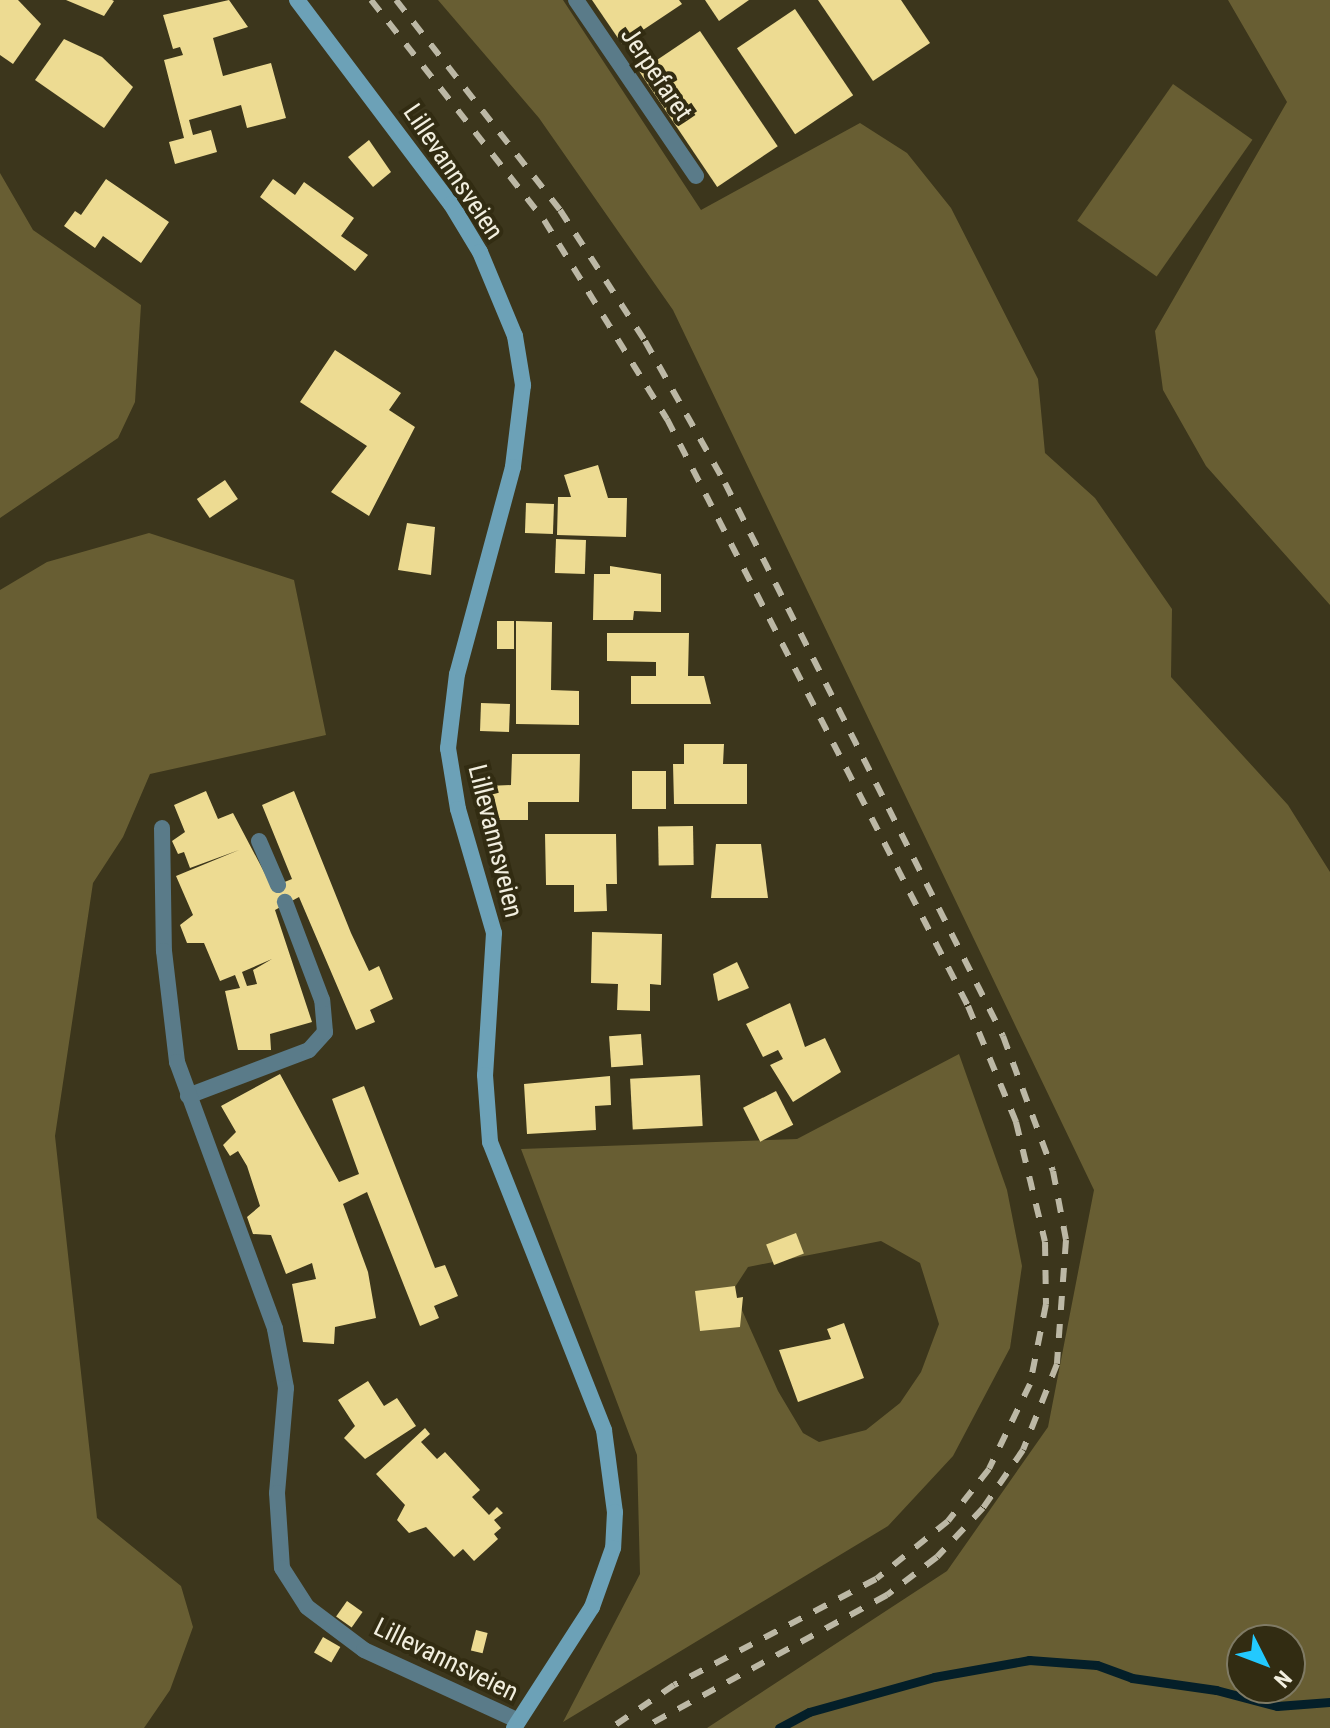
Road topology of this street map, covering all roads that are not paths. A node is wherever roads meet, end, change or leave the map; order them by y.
1 (297, 0) edge
2 (576, 0) edge
3 (696, 176) dead end
4 (162, 828) dead end
5 (259, 841) dead end
6 (278, 885) dead end
7 (285, 902) dead end
8 (188, 1096) junction
9 (517, 1724) edge

1 - 9 street, Lillevannsveien
2 - 3 street, Jerpefaret
4 - 8 street, Lillevannsveien
5 - 6 street
7 - 8 street
8 - 9 street, Lillevannsveien

